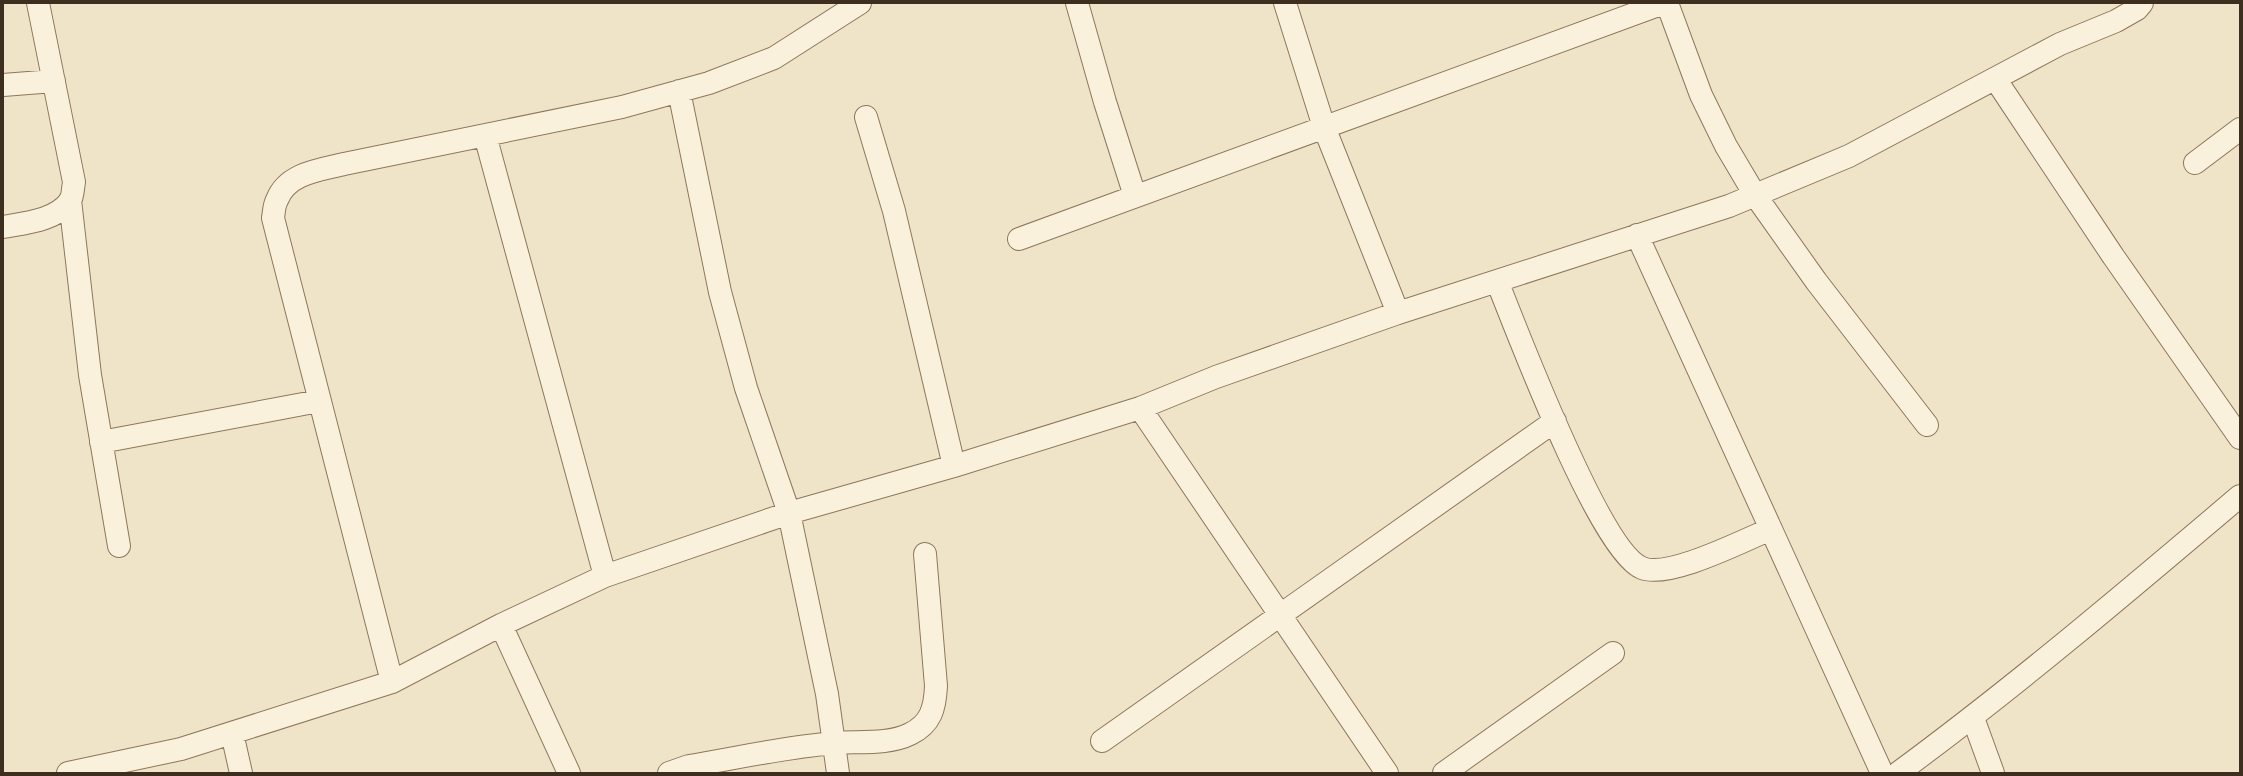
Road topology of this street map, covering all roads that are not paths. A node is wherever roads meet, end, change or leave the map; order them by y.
1 (38, 3) edge
2 (860, 3) edge
3 (1078, 3) edge
4 (1285, 3) edge
5 (1666, 3) edge
6 (2142, 3) edge
7 (1996, 80) junction
8 (54, 81) junction
9 (3, 85) edge
10 (679, 91) junction
11 (866, 117) dead end
12 (1324, 127) junction
13 (2240, 129) edge
14 (485, 135) junction
15 (2194, 163) dead end
16 (1755, 195) junction
17 (1135, 196) junction
18 (70, 200) junction
19 (3, 227) edge
20 (1638, 235) junction
21 (1019, 239) dead end
22 (1497, 281) junction
23 (1398, 313) junction
24 (319, 401) junction
25 (1140, 408) junction
26 (1555, 420) junction
27 (1926, 425) dead end
28 (2240, 438) edge
29 (100, 442) junction
30 (954, 466) junction
31 (2240, 496) edge
32 (789, 513) junction
33 (1771, 529) junction
34 (119, 546) dead end
35 (925, 554) dead end
36 (605, 576) junction
37 (1279, 615) junction
38 (501, 626) junction
39 (1613, 653) dead end
40 (392, 682) junction
41 (1973, 718) junction
42 (232, 733) junction
43 (1102, 741) dead end
44 (834, 743) junction
45 (68, 773) edge
46 (241, 773) edge
47 (569, 773) edge
48 (669, 773) edge
49 (838, 773) edge
50 (1387, 773) edge
51 (1444, 773) edge
52 (1882, 773) edge
53 (1898, 773) edge
54 (1993, 773) edge

1 - 8 street
2 - 10 street
3 - 17 street
4 - 12 street
5 - 12 street
5 - 16 street
6 - 7 street
7 - 16 street
7 - 28 street
8 - 9 street
8 - 18 street
10 - 14 street
10 - 32 street
11 - 30 street
12 - 17 street
12 - 23 street
13 - 15 street
14 - 24 street
14 - 36 street
16 - 20 street
16 - 27 street
17 - 21 street
18 - 19 street
18 - 29 street
20 - 22 street
20 - 33 street
22 - 23 street
22 - 26 street
23 - 25 street
24 - 29 street
24 - 40 street
25 - 30 street
25 - 37 street
26 - 33 street
26 - 37 street
29 - 34 street
30 - 32 street
31 - 41 street
32 - 36 street
32 - 44 street
33 - 52 street
35 - 44 street
36 - 38 street
37 - 43 street
37 - 50 street
38 - 40 street
38 - 47 street
39 - 51 street
40 - 42 street
41 - 53 street
41 - 54 street
42 - 45 street
42 - 46 street
44 - 48 street
44 - 49 street

